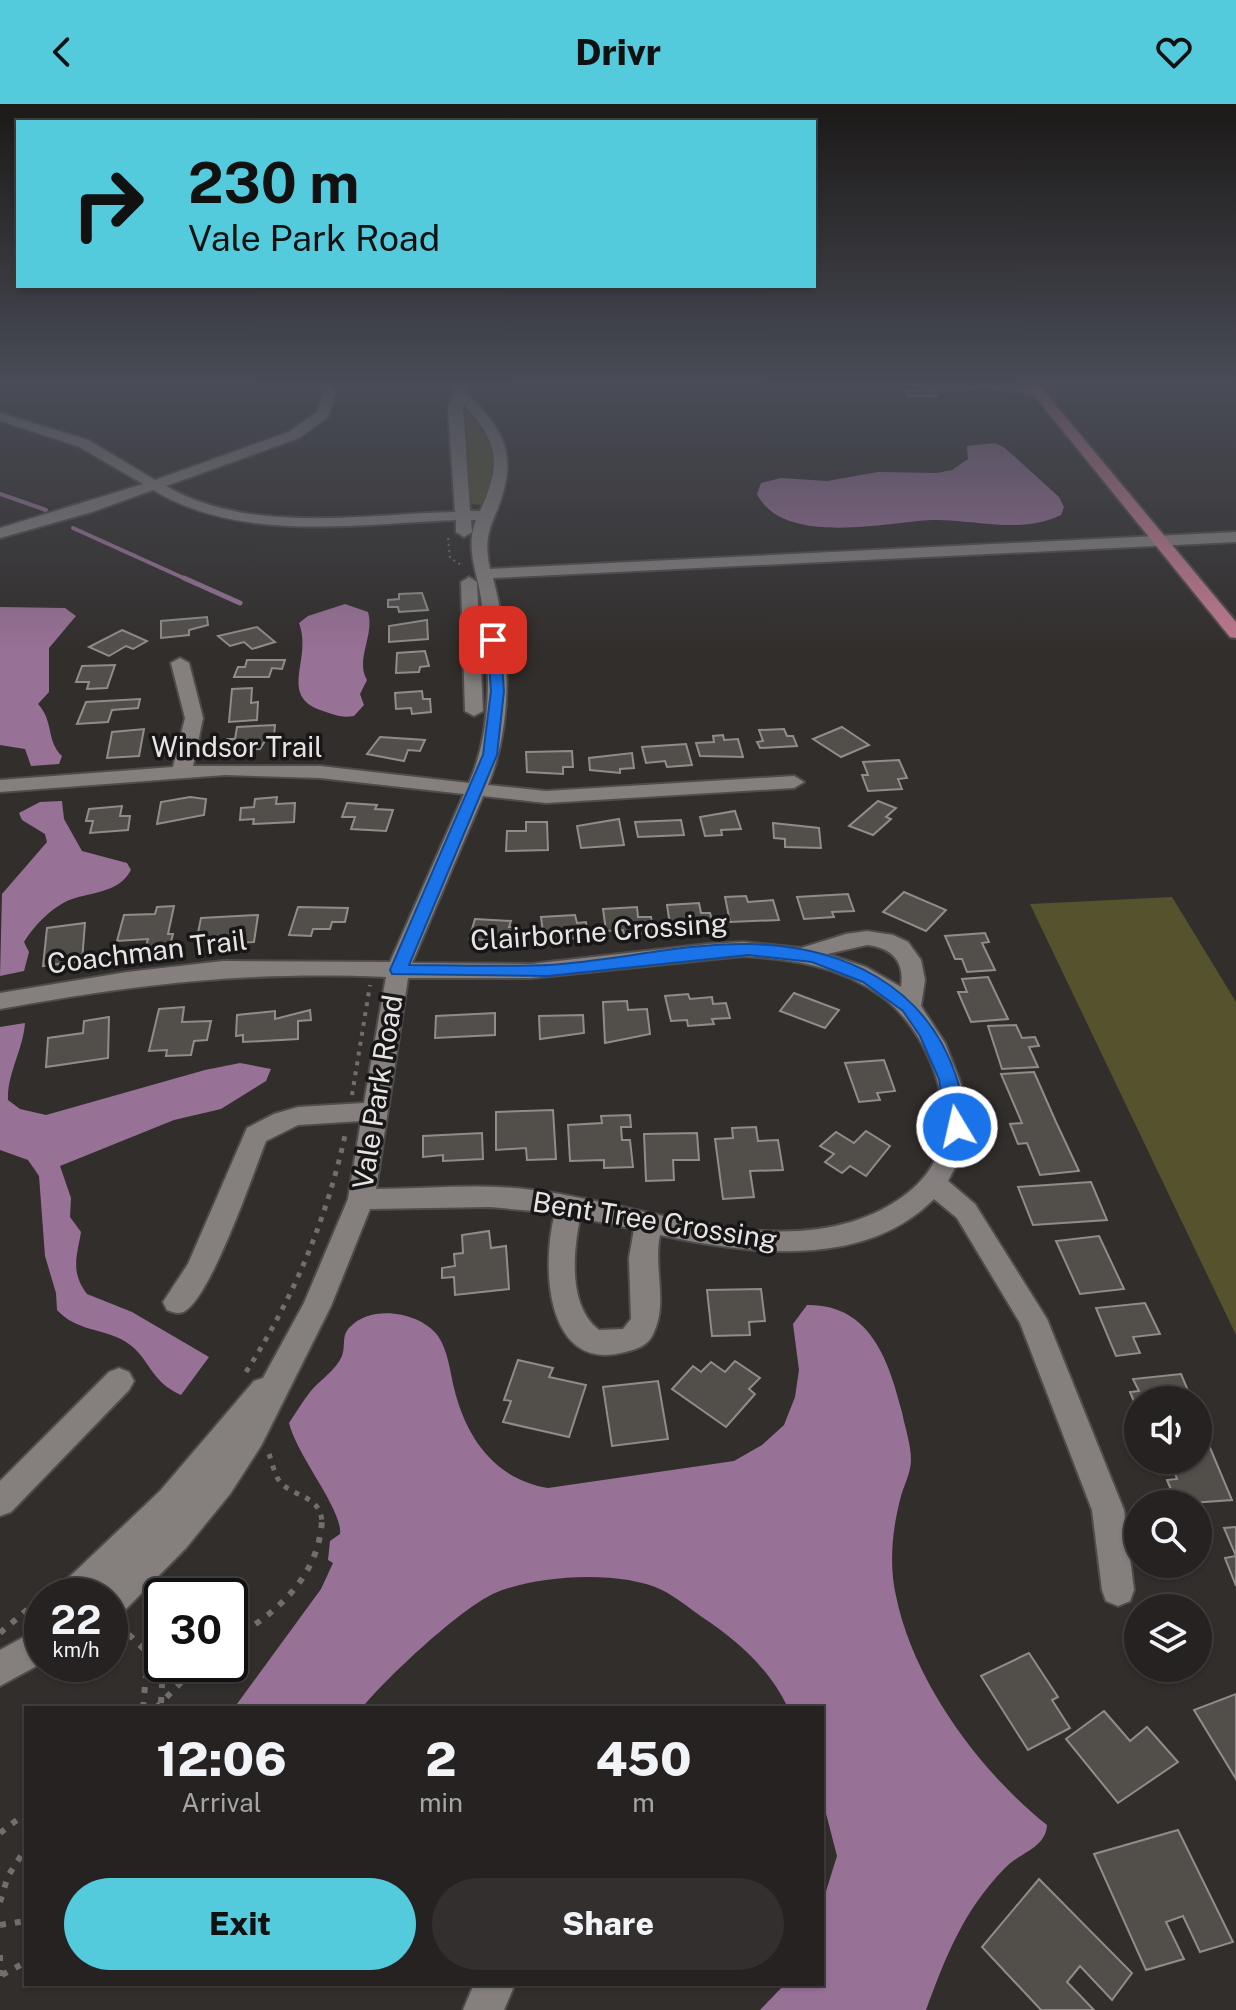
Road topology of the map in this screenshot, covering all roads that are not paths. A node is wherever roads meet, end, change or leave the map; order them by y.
1 (132, 473) edge
2 (191, 473) edge
3 (460, 473) edge
4 (498, 473) edge
5 (1104, 473) edge
6 (153, 486) junction
7 (488, 515) junction
8 (463, 517) junction
9 (0, 533) edge
10 (1236, 537) edge
11 (1158, 540) junction
12 (476, 578) junction
13 (1236, 633) edge
14 (483, 641) junction
15 (180, 663) dead end
16 (474, 711) dead end
17 (182, 771) junction
18 (794, 782) dead end
19 (0, 786) edge
20 (474, 790) junction
21 (803, 955) junction
22 (387, 970) junction
23 (0, 1001) edge
24 (909, 1007) junction
25 (362, 1112) junction
26 (933, 1183) junction
27 (361, 1199) junction
28 (570, 1206) junction
29 (649, 1221) junction
30 (177, 1302) dead end
31 (279, 1374) junction
32 (119, 1381) dead end
33 (0, 1502) edge
34 (92, 1578) edge
35 (1118, 1590) dead end
36 (128, 1596) edge
37 (24, 1640) edge
38 (24, 1649) edge
39 (3, 1655) edge
40 (494, 1986) edge
41 (483, 2010) edge

1 - 6 street
2 - 6 street
3 - 8 street, Vale Park Road
4 - 7 street, Vale Park Road
5 - 11 main road
6 - 8 street
6 - 9 street
7 - 8 street
7 - 12 street, Vale Park Road
8 - 12 street, Vale Park Road
10 - 11 street
11 - 12 street
11 - 13 main road
12 - 14 street, Vale Park Road
14 - 16 street
14 - 20 street, Vale Park Road
15 - 17 street
17 - 19 street, Windsor Trail
17 - 20 street, Windsor Trail
18 - 20 street, Windsor Trail
20 - 22 street, Vale Park Road
21 - 22 street, Clairborne Crossing
21 - 24 street, Clairborne Crossing
21 - 24 street, Clairborne Crossing
22 - 23 street, Coachman Trail
22 - 25 street, Vale Park Road
24 - 26 street, Clairborne Crossing
25 - 27 street, Vale Park Road
25 - 30 street
26 - 29 street, Bent Tree Crossing
26 - 35 street
27 - 28 street, Bent Tree Crossing
27 - 31 street, Vale Park Road
28 - 29 street, Bent Tree Crossing
28 - 29 street
31 - 34 street, Vale Park Road
31 - 36 street, Vale Park Road
32 - 33 street
37 - 39 street
38 - 39 street
40 - 41 street

